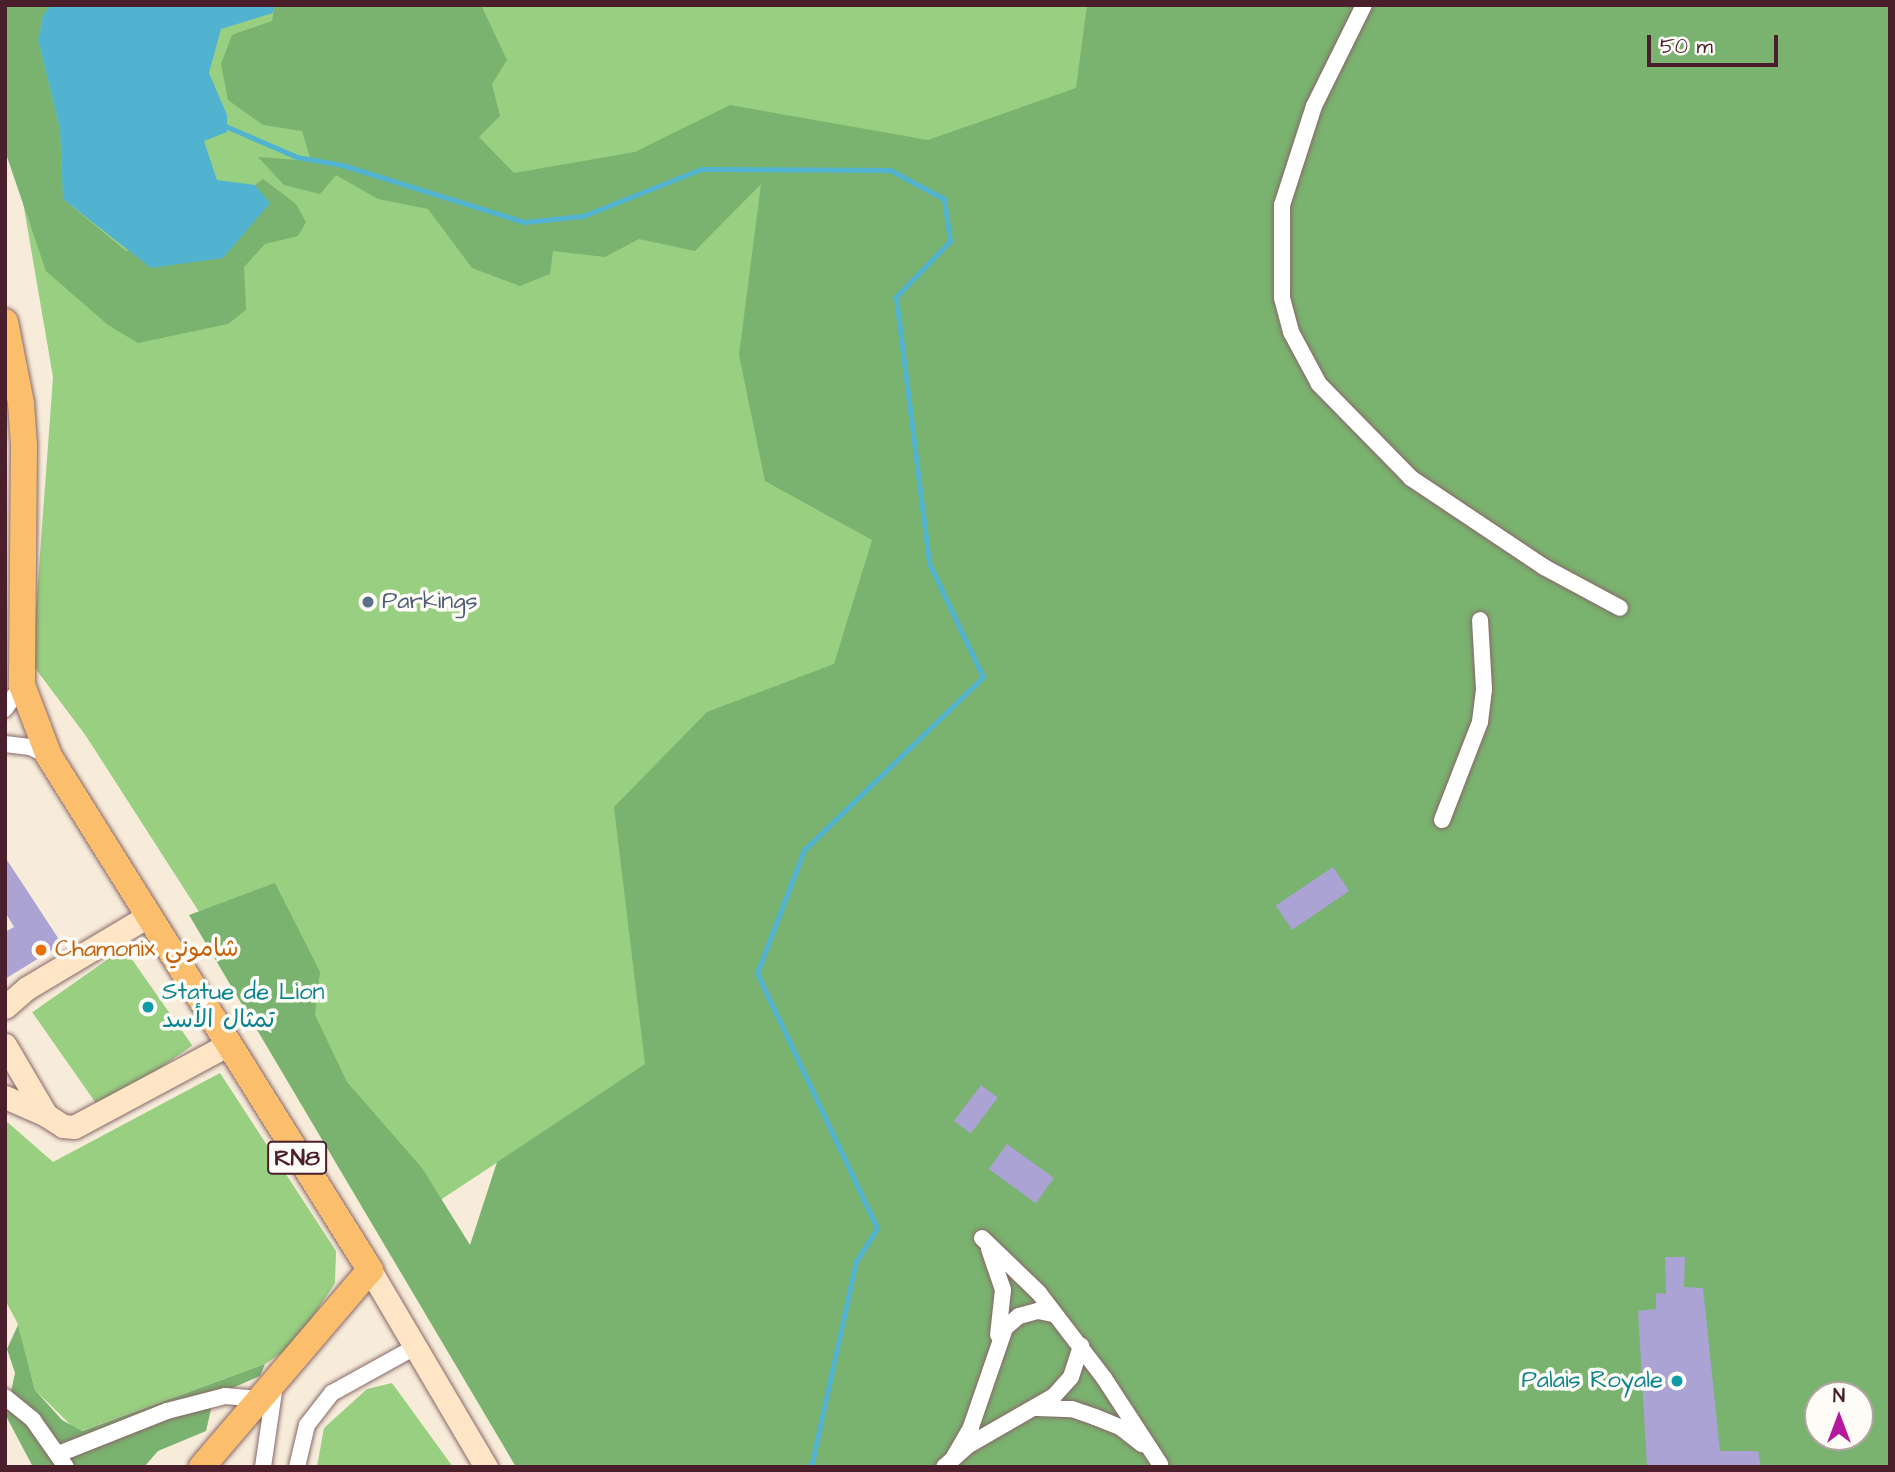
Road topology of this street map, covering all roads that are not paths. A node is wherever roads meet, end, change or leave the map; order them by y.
1 (1364, 5) edge
2 (5, 322) edge
3 (13, 500) edge
4 (1619, 608) dead end
5 (1480, 621) dead end
6 (22, 685) junction
7 (5, 709) edge
8 (5, 744) edge
9 (49, 755) junction
10 (1442, 820) dead end
11 (148, 916) junction
12 (5, 1007) edge
13 (5, 1045) edge
14 (227, 1045) junction
15 (5, 1097) edge
16 (46, 1115) junction
17 (370, 1270) junction
18 (1054, 1314) junction
19 (996, 1344) junction
20 (1080, 1346) junction
21 (415, 1347) junction
22 (268, 1391) junction
23 (5, 1396) edge
24 (1036, 1408) junction
25 (64, 1460) edge
26 (949, 1462) edge
27 (202, 1467) edge
28 (263, 1467) edge
29 (298, 1467) edge
30 (486, 1467) edge

1 - 4 street
2 - 3 main road, RN8
3 - 6 main road, RN8
5 - 10 street
6 - 7 street
6 - 9 main road, RN8
8 - 9 street
9 - 11 main road, RN8
11 - 12 main road
11 - 14 main road, RN8
13 - 16 main road
14 - 16 main road
14 - 17 main road, RN8
15 - 16 main road
17 - 21 main road
17 - 22 main road
18 - 19 street
18 - 19 street
18 - 20 street
19 - 26 street
20 - 24 street
20 - 24 street
21 - 29 street
21 - 30 main road
22 - 25 street
22 - 27 main road
22 - 28 street
23 - 25 street
24 - 26 street

